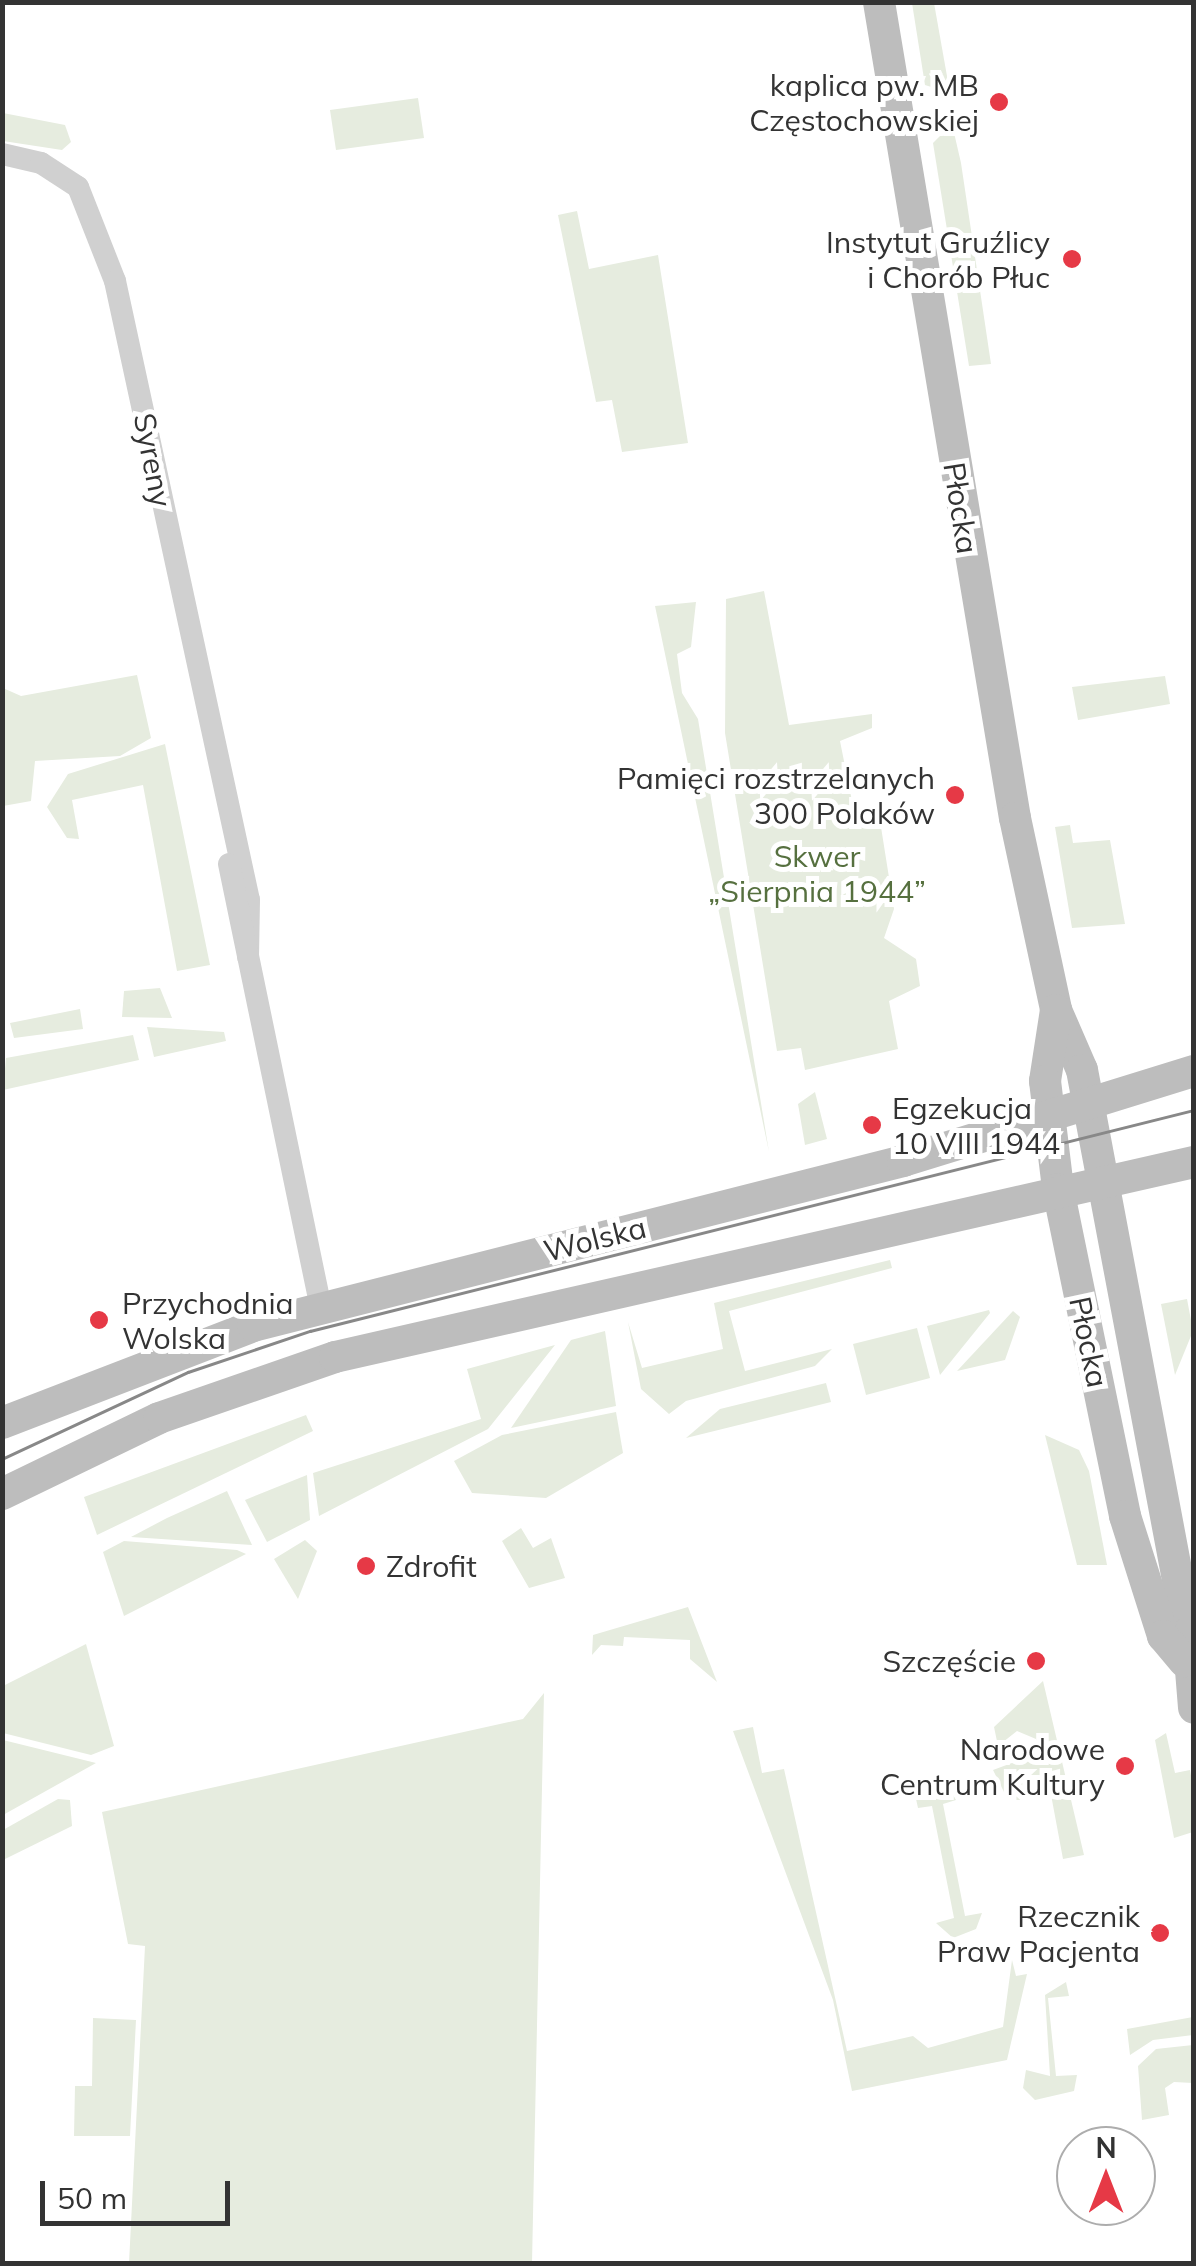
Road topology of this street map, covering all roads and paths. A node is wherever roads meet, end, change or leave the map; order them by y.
1 (880, 2) edge
2 (2, 154) edge
3 (1056, 1010) junction
4 (1194, 1071) edge
5 (1087, 1105) junction
6 (1048, 1119) junction
7 (1194, 1162) edge
8 (1097, 1182) junction
9 (1058, 1189) junction
10 (320, 1309) junction
11 (2, 1423) edge
12 (2, 1494) edge
13 (1184, 1660) junction
14 (1194, 1708) edge

1 - 3 main road, Płocka
2 - 10 street, Syreny
3 - 5 main road, Płocka
3 - 6 main road, Płocka
4 - 5 main road, Wolska
5 - 6 main road, Wolska
5 - 8 main road, Płocka
6 - 9 main road, Płocka
6 - 10 main road, Wolska
7 - 8 main road, Wolska
8 - 9 main road, Wolska
8 - 13 main road, Płocka
9 - 12 main road, Wolska
9 - 13 main road, Płocka
10 - 11 main road, Wolska
13 - 14 main road, Płocka

